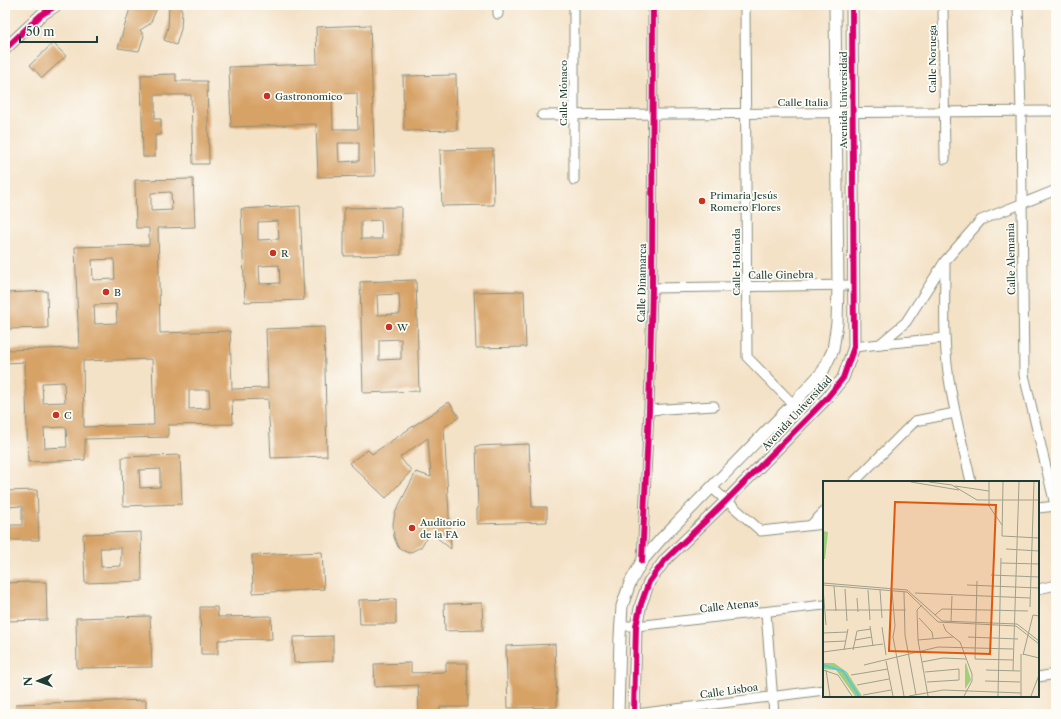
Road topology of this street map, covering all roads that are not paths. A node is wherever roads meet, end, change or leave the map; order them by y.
1 (57, 5) edge
2 (574, 5) edge
3 (653, 5) edge
4 (745, 5) edge
5 (835, 5) edge
6 (852, 5) edge
7 (943, 5) edge
8 (1018, 5) edge
9 (5, 50) edge
10 (1056, 111) edge
11 (943, 112) junction
12 (1021, 112) junction
13 (747, 113) junction
14 (836, 113) junction
15 (853, 113) junction
16 (574, 114) junction
17 (652, 114) junction
18 (542, 115) dead end
19 (944, 159) dead end
20 (574, 180) dead end
21 (1056, 190) edge
22 (1022, 203) junction
23 (945, 261) junction
24 (838, 285) junction
25 (853, 285) junction
26 (747, 286) junction
27 (652, 288) junction
28 (945, 338) junction
29 (880, 344) junction
30 (854, 347) junction
31 (793, 404) junction
32 (714, 406) dead end
33 (649, 410) junction
34 (955, 413) junction
35 (855, 481) edge
36 (971, 481) edge
37 (711, 487) junction
38 (726, 501) junction
39 (1056, 507) edge
40 (1039, 508) edge
41 (823, 513) edge
42 (823, 524) edge
43 (811, 525) junction
44 (642, 561) junction
45 (1056, 585) edge
46 (1039, 589) edge
47 (823, 605) edge
48 (766, 613) junction
49 (620, 626) junction
50 (636, 626) junction
51 (1056, 674) edge
52 (1039, 677) edge
53 (823, 690) edge
54 (773, 696) junction
55 (618, 714) edge
56 (635, 714) edge
57 (774, 714) edge

1 - 9 street
2 - 16 street, Calle Mónaco
3 - 17 street, Calle Dinamarca
4 - 13 street, Calle Holanda
5 - 14 street, Avenida Universidad
6 - 15 street, Avenida Universidad
7 - 11 street, Calle Noruega
8 - 12 street, Calle Alemania
10 - 12 street, Calle Italia
11 - 12 street, Calle Italia
11 - 15 street, Calle Italia
11 - 19 street, Calle Noruega
12 - 22 street, Calle Alemania
13 - 14 street, Calle Italia
13 - 17 street, Calle Italia
13 - 26 street, Calle Holanda
14 - 15 street, Calle Italia
14 - 24 street, Avenida Universidad
15 - 25 street, Avenida Universidad
16 - 17 street, Calle Italia
16 - 18 street, Calle Italia
16 - 20 street, Calle Mónaco
17 - 27 street, Calle Dinamarca
21 - 22 street
22 - 23 street
22 - 39 street, Calle Alemania
23 - 28 street
23 - 29 street
24 - 25 street, Calle Ginebra
24 - 26 street, Calle Ginebra
24 - 31 street, Avenida Universidad
25 - 30 street, Avenida Universidad
26 - 27 street, Calle Ginebra
26 - 31 street, Calle Holanda
27 - 33 street, Calle Dinamarca
28 - 29 street
28 - 34 street
29 - 30 street
30 - 38 street, Avenida Universidad
31 - 37 street, Avenida Universidad
32 - 33 street
33 - 44 street, Calle Dinamarca
34 - 35 street
34 - 36 street
37 - 38 street
37 - 44 street, Avenida Universidad
38 - 43 street
38 - 50 street, Avenida Universidad
39 - 40 street
41 - 43 street
42 - 43 street
44 - 49 street, Avenida Universidad
45 - 46 street
47 - 48 street, Calle Atenas
48 - 50 street, Calle Atenas
48 - 54 street
49 - 50 street, Calle Atenas
49 - 55 street, Avenida Universidad
50 - 56 street, Avenida Universidad
51 - 52 street
53 - 54 street, Calle Lisboa
54 - 56 street, Calle Lisboa
54 - 57 street

